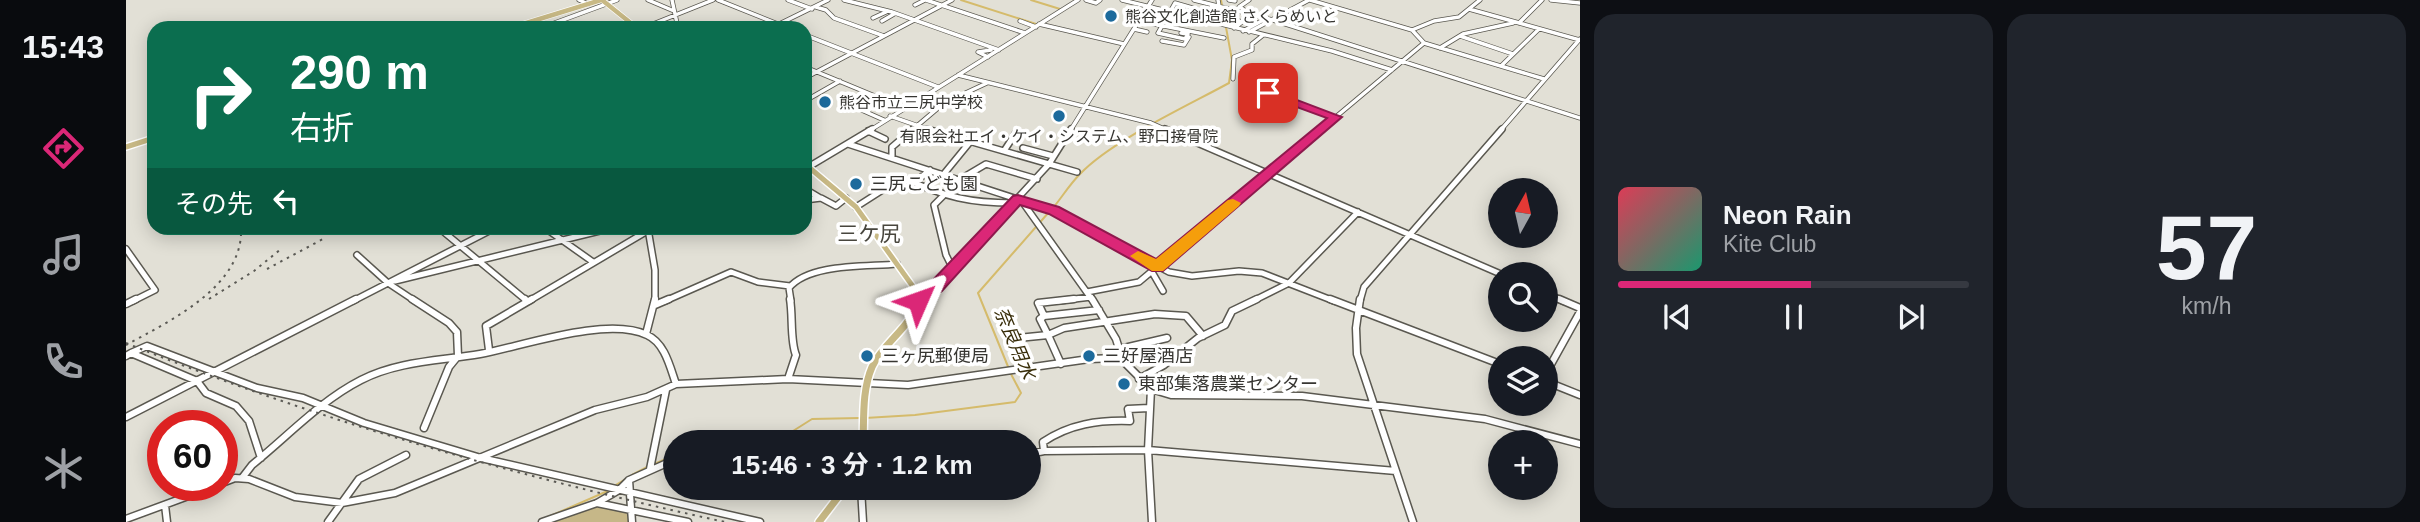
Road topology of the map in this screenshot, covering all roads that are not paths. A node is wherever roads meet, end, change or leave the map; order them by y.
1 (579, 0) edge
2 (602, 0) edge
3 (617, 0) edge
4 (648, 0) edge
5 (672, 0) edge
6 (715, 0) edge
7 (788, 0) edge
8 (828, 0) edge
9 (844, 0) edge
10 (926, 0) edge
11 (952, 0) edge
12 (1078, 0) edge
13 (1086, 0) edge
14 (1100, 0) edge
15 (1126, 0) edge
16 (1152, 0) edge
17 (1194, 0) edge
18 (1218, 0) edge
19 (1229, 0) edge
20 (1235, 0) edge
21 (1249, 0) edge
22 (1309, 0) edge
23 (1480, 0) edge
24 (1542, 0) edge
25 (1550, 0) edge
26 (1244, 3) junction
27 (588, 4) junction
28 (607, 4) junction
29 (1580, 4) edge
30 (915, 5) dead end
31 (942, 5) junction
32 (1219, 6) junction
33 (1148, 7) junction
34 (814, 8) junction
35 (1469, 9) junction
36 (887, 11) junction
37 (1170, 12) junction
38 (675, 13) junction
39 (895, 14) junction
40 (1187, 16) junction
41 (1220, 16) junction
42 (873, 18) dead end
43 (1141, 18) junction
44 (1153, 18) dead end
45 (1229, 18) dead end
46 (1270, 18) junction
47 (914, 20) junction
48 (533, 21) edge
49 (560, 21) edge
50 (628, 21) edge
51 (658, 21) edge
52 (677, 21) edge
53 (771, 21) edge
54 (786, 21) edge
55 (881, 21) dead end
56 (1020, 21) dead end
57 (1234, 22) dead end
58 (1518, 23) junction
59 (1240, 24) junction
60 (1222, 25) junction
61 (1037, 26) junction
62 (1161, 27) junction
63 (1234, 28) junction
64 (1134, 29) junction
65 (1180, 29) junction
66 (1539, 29) junction
67 (1412, 30) junction
68 (1243, 31) junction
69 (1147, 32) dead end
70 (1192, 32) junction
71 (1025, 33) junction
72 (1249, 33) junction
73 (884, 36) junction
74 (1262, 36) junction
75 (1460, 36) junction
76 (812, 38) edge
77 (1224, 38) dead end
78 (1580, 39) edge
79 (1162, 41) dead end
80 (1424, 43) junction
81 (1124, 44) junction
82 (1440, 48) junction
83 (997, 51) junction
84 (852, 53) junction
85 (1513, 54) junction
86 (988, 57) junction
87 (1402, 61) junction
88 (1500, 66) junction
89 (812, 70) edge
90 (974, 70) dead end
91 (1392, 70) junction
92 (816, 72) junction
93 (812, 74) edge
94 (960, 74) junction
95 (1233, 79) dead end
96 (1544, 79) junction
97 (840, 81) junction
98 (987, 83) junction
99 (938, 88) junction
100 (1268, 93) dead end
101 (812, 97) edge
102 (876, 97) junction
103 (1526, 101) junction
104 (1084, 107) junction
105 (904, 108) junction
106 (890, 116) junction
107 (1336, 117) junction
108 (1580, 118) edge
109 (884, 120) junction
110 (916, 126) junction
111 (867, 131) junction
112 (1015, 134) dead end
113 (885, 139) dead end
114 (147, 140) edge
115 (970, 142) junction
116 (848, 144) junction
117 (126, 147) edge
118 (1023, 148) dead end
119 (1004, 151) junction
120 (1053, 156) junction
121 (892, 159) junction
122 (812, 163) edge
123 (1049, 163) junction
124 (812, 170) edge
125 (930, 170) junction
126 (1077, 172) dead end
127 (1269, 174) junction
128 (943, 175) junction
129 (1037, 179) junction
130 (960, 180) junction
131 (915, 182) junction
132 (812, 193) edge
133 (943, 196) junction
134 (821, 198) junction
135 (846, 198) junction
136 (812, 200) edge
137 (1017, 201) junction
138 (856, 207) junction
139 (1051, 210) joint
140 (1358, 212) junction
141 (448, 235) edge
142 (481, 235) edge
143 (555, 235) edge
144 (583, 235) edge
145 (638, 235) edge
146 (649, 235) edge
147 (1410, 235) junction
148 (562, 240) junction
149 (460, 245) junction
150 (126, 249) edge
151 (356, 255) dead end
152 (479, 261) junction
153 (593, 262) junction
154 (897, 264) junction
155 (952, 267) junction
156 (1158, 267) junction
157 (1488, 269) edge
158 (1152, 272) junction
159 (388, 283) junction
160 (1289, 283) junction
161 (790, 286) junction
162 (1163, 290) dead end
163 (919, 295) junction
164 (1089, 295) junction
165 (1558, 299) edge
166 (527, 301) junction
167 (126, 304) edge
168 (655, 304) junction
169 (1356, 309) junction
170 (1099, 310) junction
171 (1580, 310) edge
172 (1008, 316) dead end
173 (1044, 316) junction
174 (1106, 323) junction
175 (646, 334) junction
176 (1048, 335) junction
177 (1203, 336) junction
178 (1018, 338) junction
179 (1167, 338) dead end
180 (489, 349) junction
181 (1121, 349) junction
182 (1558, 351) edge
183 (129, 355) edge
184 (458, 356) junction
185 (1488, 359) edge
186 (1123, 361) junction
187 (1061, 364) junction
188 (1030, 369) junction
189 (214, 372) junction
190 (788, 379) junction
191 (1139, 379) junction
192 (197, 381) junction
193 (676, 384) junction
194 (866, 384) junction
195 (1558, 386) edge
196 (1151, 389) junction
197 (666, 390) junction
198 (1580, 395) edge
199 (323, 405) junction
200 (1374, 407) junction
201 (1149, 408) junction
202 (126, 417) edge
203 (424, 428) dead end
204 (864, 430) edge
205 (1580, 444) edge
206 (1148, 450) junction
207 (1044, 451) junction
208 (1041, 452) edge
209 (406, 455) dead end
210 (261, 458) junction
211 (481, 458) junction
212 (663, 464) edge
213 (650, 469) junction
214 (1396, 471) junction
215 (242, 478) junction
216 (238, 479) edge
217 (629, 480) junction
218 (619, 490) junction
219 (631, 493) junction
220 (836, 500) edge
221 (862, 500) edge
222 (175, 501) edge
223 (342, 503) junction
224 (597, 503) junction
225 (165, 505) junction
226 (632, 510) junction
227 (126, 519) edge
228 (167, 522) edge
229 (328, 522) edge
230 (542, 522) edge
231 (632, 522) edge
232 (688, 522) edge
233 (760, 522) edge
234 (819, 522) edge
235 (863, 522) edge
236 (1152, 522) edge
237 (1413, 522) edge

1 - 27 street
2 - 27 main road
2 - 28 main road
3 - 28 street
4 - 38 street
5 - 38 street
6 - 38 street
6 - 53 street
7 - 34 street
8 - 34 street
9 - 36 street
10 - 30 street
10 - 31 street
11 - 31 street
12 - 61 street
13 - 14 street
15 - 33 street
16 - 33 street
17 - 32 street
18 - 32 street
19 - 20 street
20 - 26 street
21 - 26 street
22 - 46 street
22 - 67 street
23 - 35 street
24 - 58 street
25 - 29 street
26 - 46 street
27 - 48 main road
28 - 49 street
28 - 50 main road
31 - 47 street
31 - 71 street
32 - 41 street
32 - 46 street
33 - 37 street
33 - 43 street
34 - 54 street
34 - 73 street
35 - 58 street
35 - 67 street
36 - 39 street
36 - 42 street
37 - 40 street
37 - 41 street
38 - 51 street
38 - 52 street
39 - 47 street
39 - 55 street
40 - 60 street
40 - 65 street
41 - 60 street
43 - 44 street
43 - 62 street
43 - 64 street
45 - 59 street
46 - 68 street
46 - 72 street
46 - 87 street
47 - 73 street
47 - 83 street
56 - 61 street
57 - 59 street
58 - 66 street
58 - 75 street
59 - 63 street
60 - 63 street
61 - 71 street
61 - 81 street
62 - 62 street
62 - 65 street
63 - 68 street
64 - 69 street
64 - 81 street
65 - 70 street
66 - 78 street
66 - 85 street
67 - 80 street
68 - 72 street
70 - 77 street
70 - 79 street
71 - 83 street
72 - 74 street
73 - 84 street
74 - 91 street
74 - 95 street
75 - 82 street
75 - 85 street
76 - 84 street
78 - 96 street
80 - 82 street
80 - 87 street
81 - 104 street
82 - 88 street
83 - 86 street
83 - 86 street
84 - 92 street
84 - 99 street
85 - 88 street
86 - 94 street
87 - 91 street
87 - 103 street
88 - 96 street
89 - 92 street
90 - 94 street
91 - 107 street
92 - 93 street
92 - 97 street
94 - 98 street
94 - 99 street
96 - 103 street
97 - 101 street
97 - 102 street
98 - 104 street
98 - 110 street
99 - 105 street
100 - 107 street
102 - 105 street
102 - 109 street
103 - 108 street
103 - 147 street
104 - 120 street
104 - 127 street
105 - 106 street
106 - 109 street
106 - 110 street
107 - 127 street
109 - 111 street
110 - 115 street
110 - 121 street
111 - 113 street
111 - 116 street
112 - 119 street
114 - 117 main road
115 - 119 street
115 - 128 street
116 - 121 street
116 - 122 street
118 - 120 street
119 - 123 street
120 - 123 street
121 - 125 street
123 - 126 street
123 - 129 street
124 - 135 main road
125 - 128 street
125 - 131 street
127 - 140 street
127 - 156 street
128 - 130 street
129 - 130 street
129 - 137 street
130 - 137 street
131 - 133 street
131 - 138 street
132 - 134 street
133 - 137 street
133 - 155 street
134 - 135 street
134 - 136 street
135 - 138 main road
137 - 139 street
137 - 155 street
137 - 164 street
138 - 154 main road
139 - 156 street
140 - 147 street
140 - 160 street
141 - 149 street
142 - 149 street
143 - 148 street
144 - 148 street
145 - 153 street
146 - 168 street
147 - 157 street
147 - 169 street
148 - 152 street
148 - 153 street
149 - 152 street
149 - 159 street
150 - 167 street
151 - 159 street
152 - 159 street
152 - 166 street
153 - 166 street
154 - 161 street
154 - 163 main road
155 - 163 street
156 - 158 street
156 - 160 street
158 - 162 street
158 - 164 street
159 - 184 street
159 - 189 street
160 - 169 street
160 - 177 street
161 - 168 street
161 - 190 street
163 - 194 main road
164 - 170 street
164 - 173 street
165 - 171 street
166 - 180 street
168 - 175 street
169 - 185 street
169 - 200 street
170 - 173 street
170 - 174 street
171 - 182 street
172 - 178 street
173 - 176 street
174 - 176 street
174 - 177 street
174 - 181 street
175 - 180 street
175 - 193 street
176 - 178 street
176 - 187 street
177 - 191 street
178 - 188 street
179 - 181 street
180 - 184 street
181 - 186 street
183 - 189 street
183 - 192 street
184 - 199 street
184 - 203 street
186 - 187 street
186 - 191 street
187 - 188 street
188 - 194 street
189 - 192 street
189 - 199 street
190 - 193 street
190 - 194 street
191 - 196 street
192 - 202 street
192 - 210 street
193 - 197 street
194 - 204 main road
195 - 198 street
196 - 200 street
196 - 201 street
197 - 211 street
197 - 213 street
199 - 210 street
199 - 211 street
200 - 205 street
200 - 214 street
201 - 206 street
201 - 207 street
206 - 207 street
206 - 214 street
206 - 236 street
207 - 208 street
209 - 223 street
210 - 215 street
211 - 218 street
211 - 223 street
212 - 213 street
213 - 217 street
214 - 237 street
215 - 216 street
215 - 223 street
217 - 218 street
217 - 219 street
218 - 219 street
218 - 224 street
219 - 226 street
219 - 233 street
220 - 234 main road
221 - 235 street
222 - 225 street
223 - 229 street
224 - 226 street
224 - 230 street
225 - 227 street
225 - 228 street
226 - 231 street
226 - 232 street

